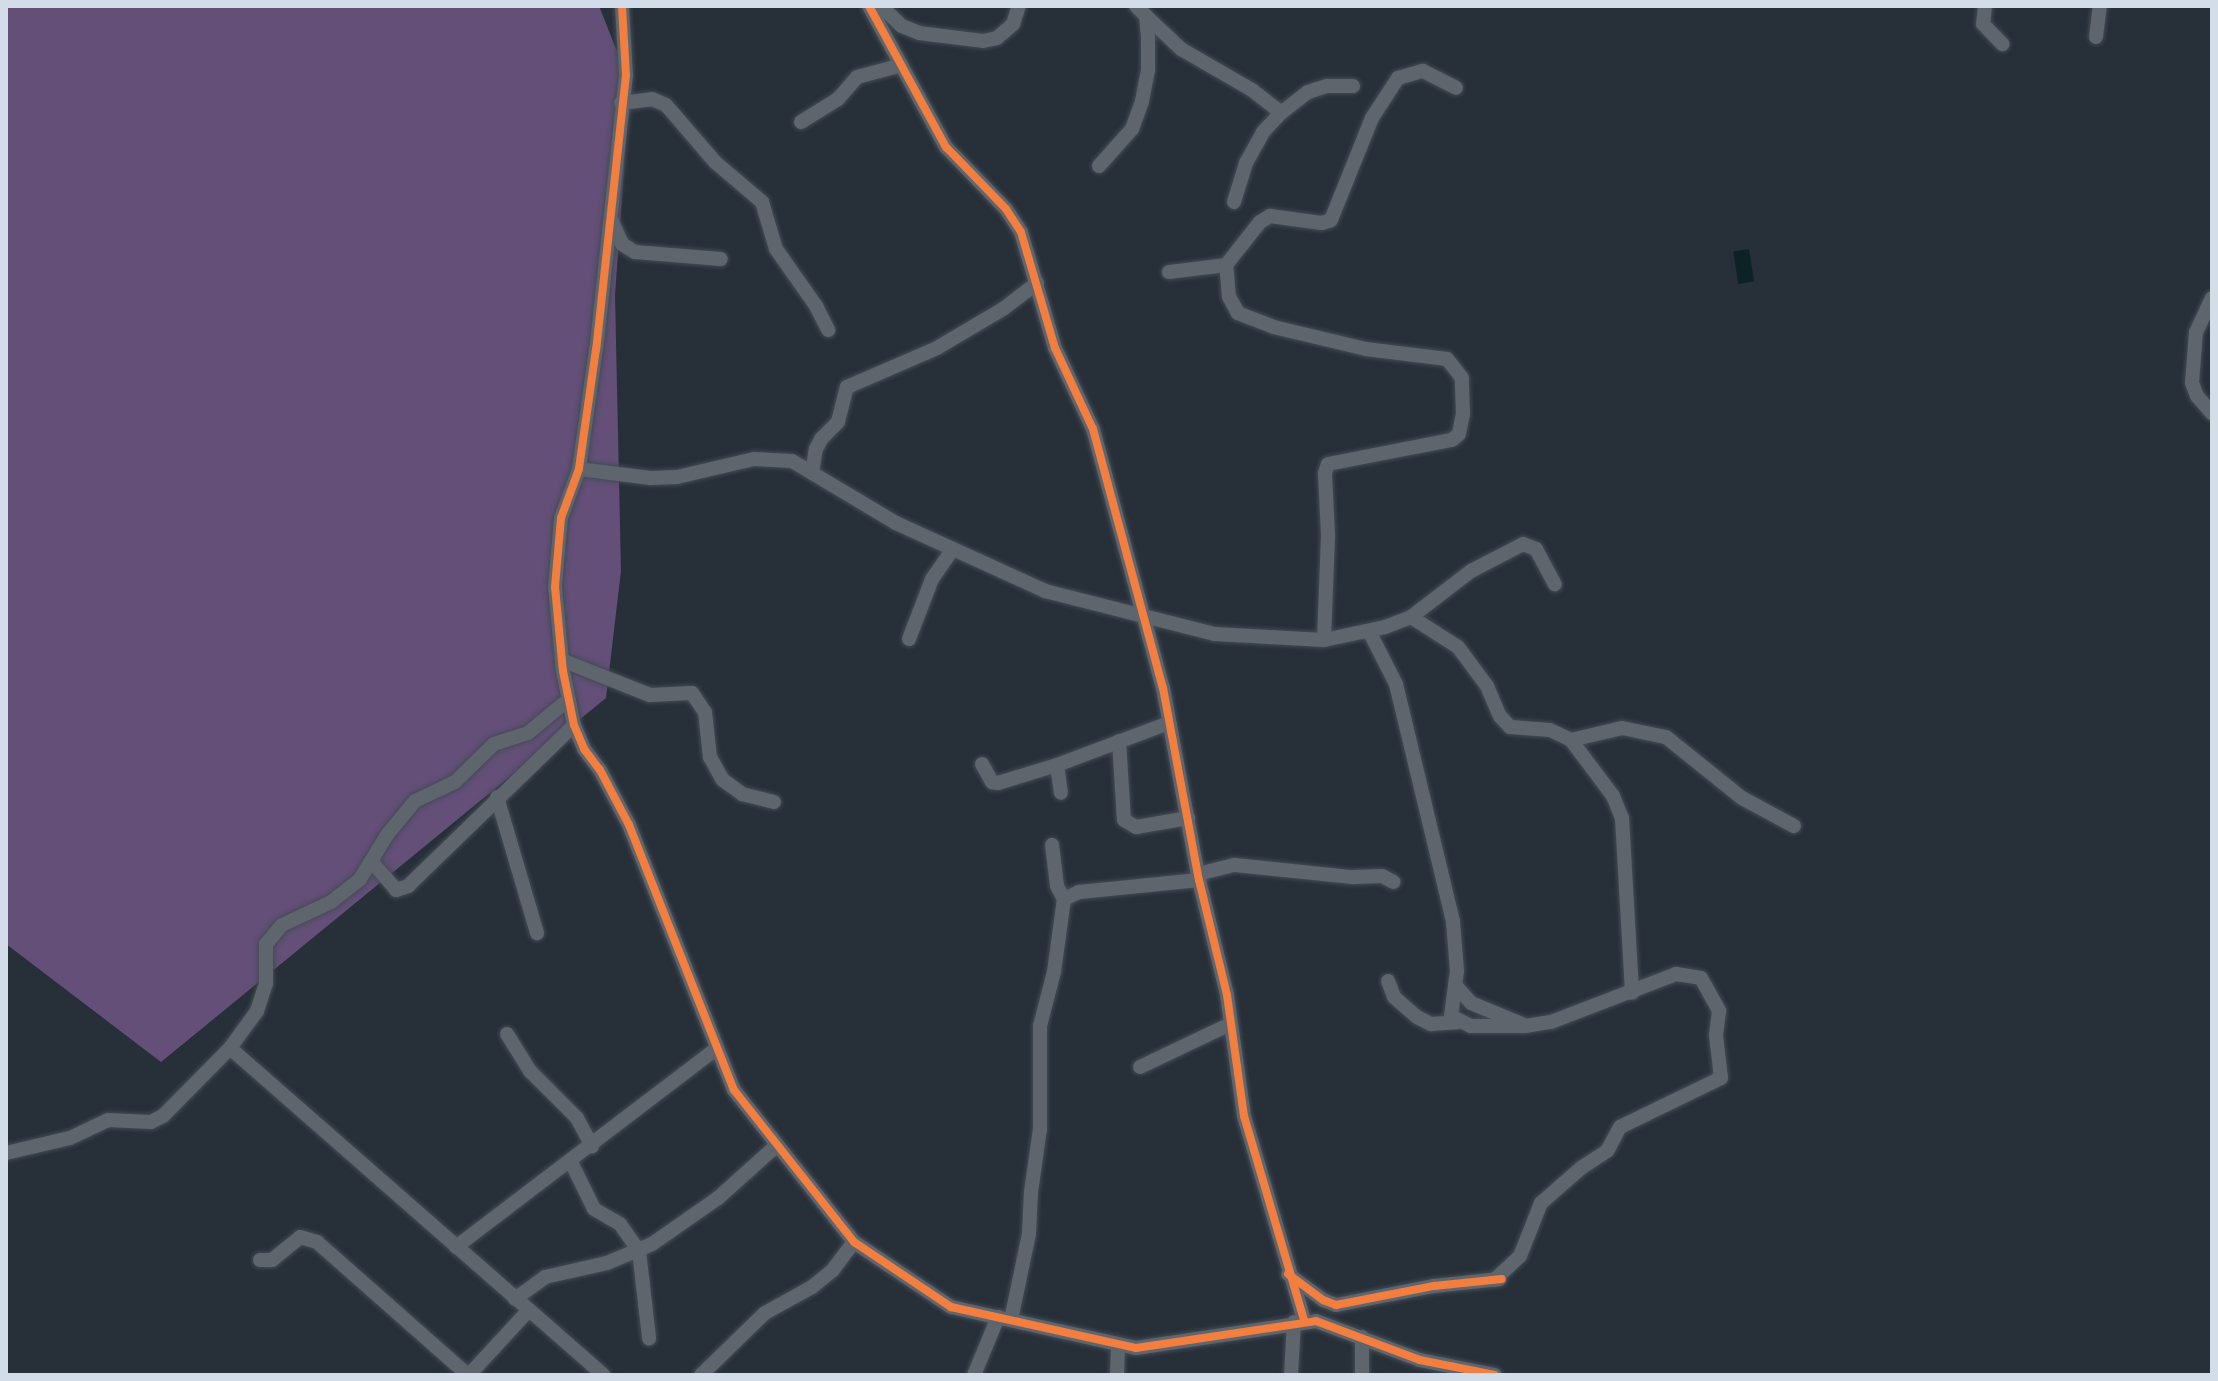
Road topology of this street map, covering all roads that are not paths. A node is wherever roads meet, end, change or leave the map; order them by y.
1 (622, 6) edge
2 (869, 6) edge
3 (881, 6) edge
4 (1019, 6) edge
5 (1985, 6) edge
6 (2100, 6) edge
7 (1141, 11) edge
8 (2096, 37) dead end
9 (2002, 44) dead end
10 (899, 66) junction
11 (1353, 86) dead end
12 (1456, 88) dead end
13 (621, 103) junction
14 (1281, 113) junction
15 (801, 122) dead end
16 (1099, 166) dead end
17 (1234, 202) dead end
18 (609, 215) junction
19 (721, 259) dead end
20 (1226, 265) junction
21 (1169, 272) dead end
22 (1037, 283) junction
23 (2212, 298) edge
24 (828, 330) dead end
25 (2212, 413) edge
26 (579, 469) junction
27 (812, 473) junction
28 (952, 550) junction
29 (1555, 584) dead end
30 (1144, 617) junction
31 (1411, 617) junction
32 (1369, 631) junction
33 (909, 639) dead end
34 (1324, 640) junction
35 (564, 661) junction
36 (569, 699) junction
37 (1169, 723) junction
38 (574, 725) junction
39 (1571, 740) junction
40 (1119, 741) junction
41 (982, 764) dead end
42 (1057, 765) junction
43 (1061, 793) dead end
44 (497, 797) junction
45 (774, 802) dead end
46 (1188, 818) junction
47 (1794, 826) dead end
48 (1052, 845) dead end
49 (372, 862) junction
50 (1199, 877) junction
51 (1394, 882) dead end
52 (1064, 899) junction
53 (537, 933) dead end
54 (1388, 981) dead end
55 (1455, 985) junction
56 (1632, 993) junction
57 (1457, 1022) junction
58 (1230, 1024) junction
59 (1525, 1026) junction
60 (507, 1034) dead end
61 (230, 1048) junction
62 (717, 1048) junction
63 (1140, 1067) dead end
64 (592, 1146) junction
65 (776, 1146) junction
66 (6, 1153) edge
67 (571, 1162) junction
68 (854, 1242) junction
69 (456, 1247) junction
70 (639, 1251) junction
71 (260, 1260) dead end
72 (1288, 1274) junction
73 (515, 1299) junction
74 (1336, 1305) junction
75 (528, 1311) junction
76 (1005, 1318) junction
77 (1299, 1321) junction
78 (1338, 1326) junction
79 (1362, 1337) junction
80 (649, 1338) dead end
81 (1118, 1345) junction
82 (468, 1375) edge
83 (603, 1375) edge
84 (701, 1375) edge
85 (974, 1375) edge
86 (1117, 1375) edge
87 (1291, 1375) edge
88 (1362, 1375) edge
89 (1495, 1375) edge

1 - 13 street
2 - 10 street
3 - 4 street
5 - 9 street
6 - 8 street
7 - 14 street
7 - 16 street
10 - 15 street
10 - 22 street
11 - 14 street
12 - 20 street
13 - 18 street
13 - 24 street
14 - 17 street
18 - 19 street
18 - 26 street
20 - 21 street
20 - 34 street
22 - 27 street
22 - 30 street
23 - 25 street
26 - 27 street
26 - 35 street
27 - 28 street
28 - 30 street
28 - 33 street
29 - 31 street
30 - 34 street
30 - 37 street
31 - 32 street
31 - 39 street
32 - 34 street
32 - 55 street
35 - 36 street
35 - 45 street
36 - 38 street
36 - 49 street
37 - 40 street
37 - 46 street
38 - 44 street
38 - 62 street
39 - 47 street
39 - 56 street
40 - 42 street
40 - 46 street
41 - 42 street
42 - 43 street
44 - 49 street
44 - 53 street
46 - 50 street
48 - 52 street
49 - 61 street
50 - 51 street
50 - 52 street
50 - 58 street
52 - 76 street
54 - 57 street
55 - 57 street
55 - 59 street
56 - 59 street
56 - 74 street
57 - 59 street
58 - 63 street
58 - 72 street
60 - 64 street
61 - 66 street
61 - 69 street
62 - 64 street
62 - 65 street
64 - 67 street
65 - 68 street
65 - 70 street
67 - 69 street
67 - 70 street
68 - 76 street
68 - 84 street
69 - 73 street
70 - 73 street
70 - 80 street
71 - 82 street
72 - 74 street
72 - 77 street
73 - 75 street
74 - 78 street
75 - 82 street
75 - 83 street
76 - 81 street
76 - 85 street
77 - 78 street
77 - 81 street
77 - 87 street
78 - 79 street
79 - 88 street
79 - 89 street
81 - 86 street

